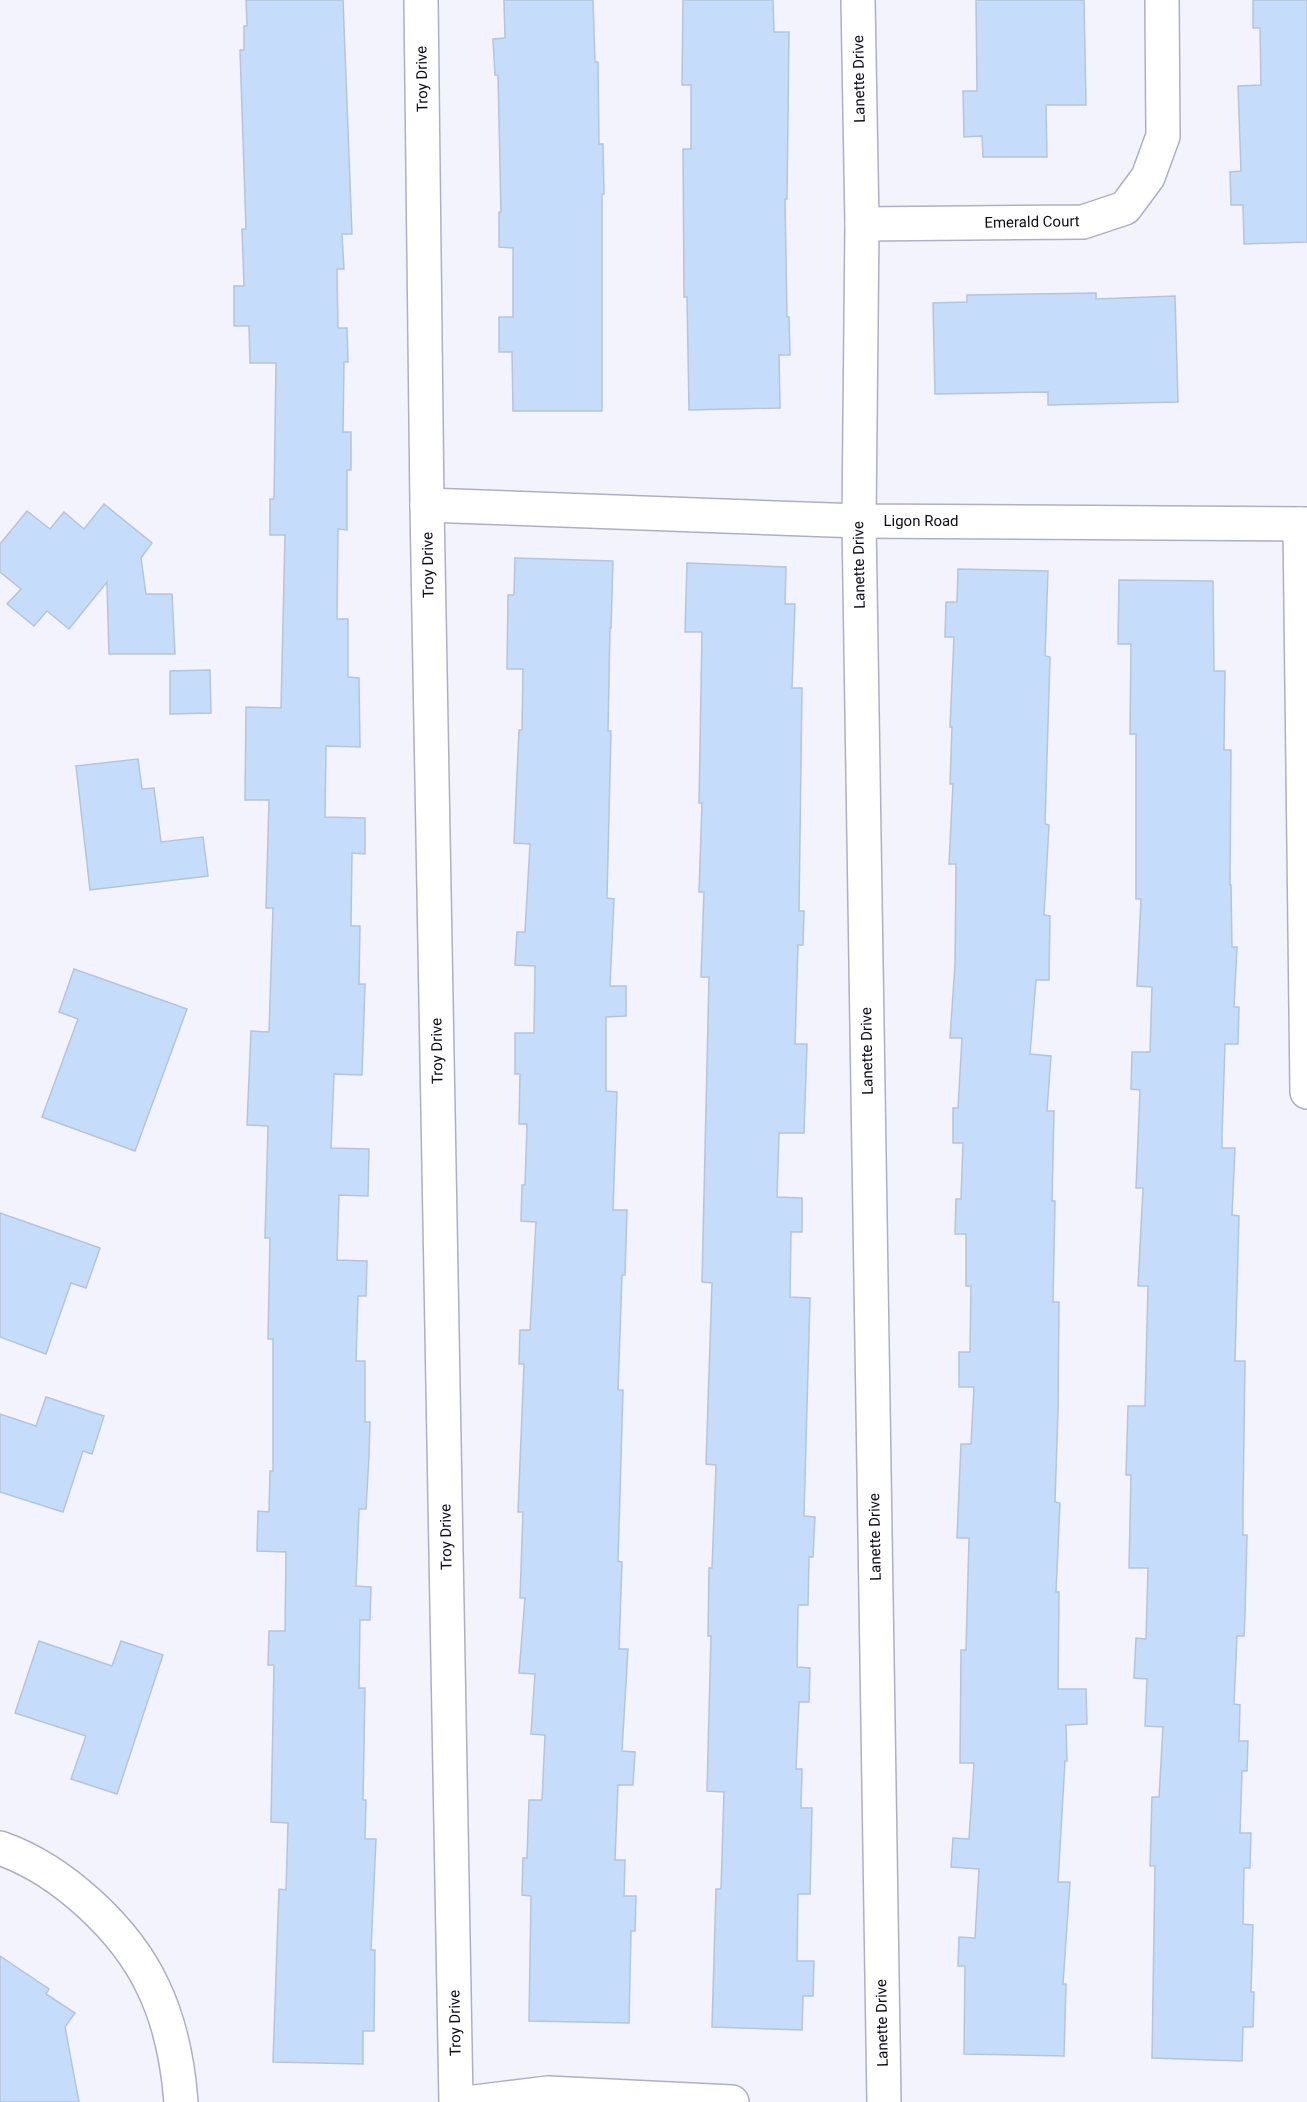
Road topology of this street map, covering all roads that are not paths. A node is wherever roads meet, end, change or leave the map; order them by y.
1 (421, 0) edge
2 (858, 0) edge
3 (1162, 0) edge
4 (862, 224) junction
5 (427, 505) junction
6 (858, 521) junction
7 (1303, 524) edge
8 (1307, 1092) edge
9 (0, 1848) edge
10 (181, 2102) edge
11 (456, 2102) edge
12 (474, 2102) edge
13 (732, 2102) edge
14 (884, 2102) edge

1 - 5 street, Troy Drive
2 - 4 street, Lanette Drive
3 - 4 street, Emerald Court
4 - 6 street, Lanette Drive
5 - 6 street, Ligon Road
5 - 11 street, Troy Drive
6 - 7 street, Ligon Road
6 - 14 street, Lanette Drive
7 - 8 street
9 - 10 street
12 - 13 street

